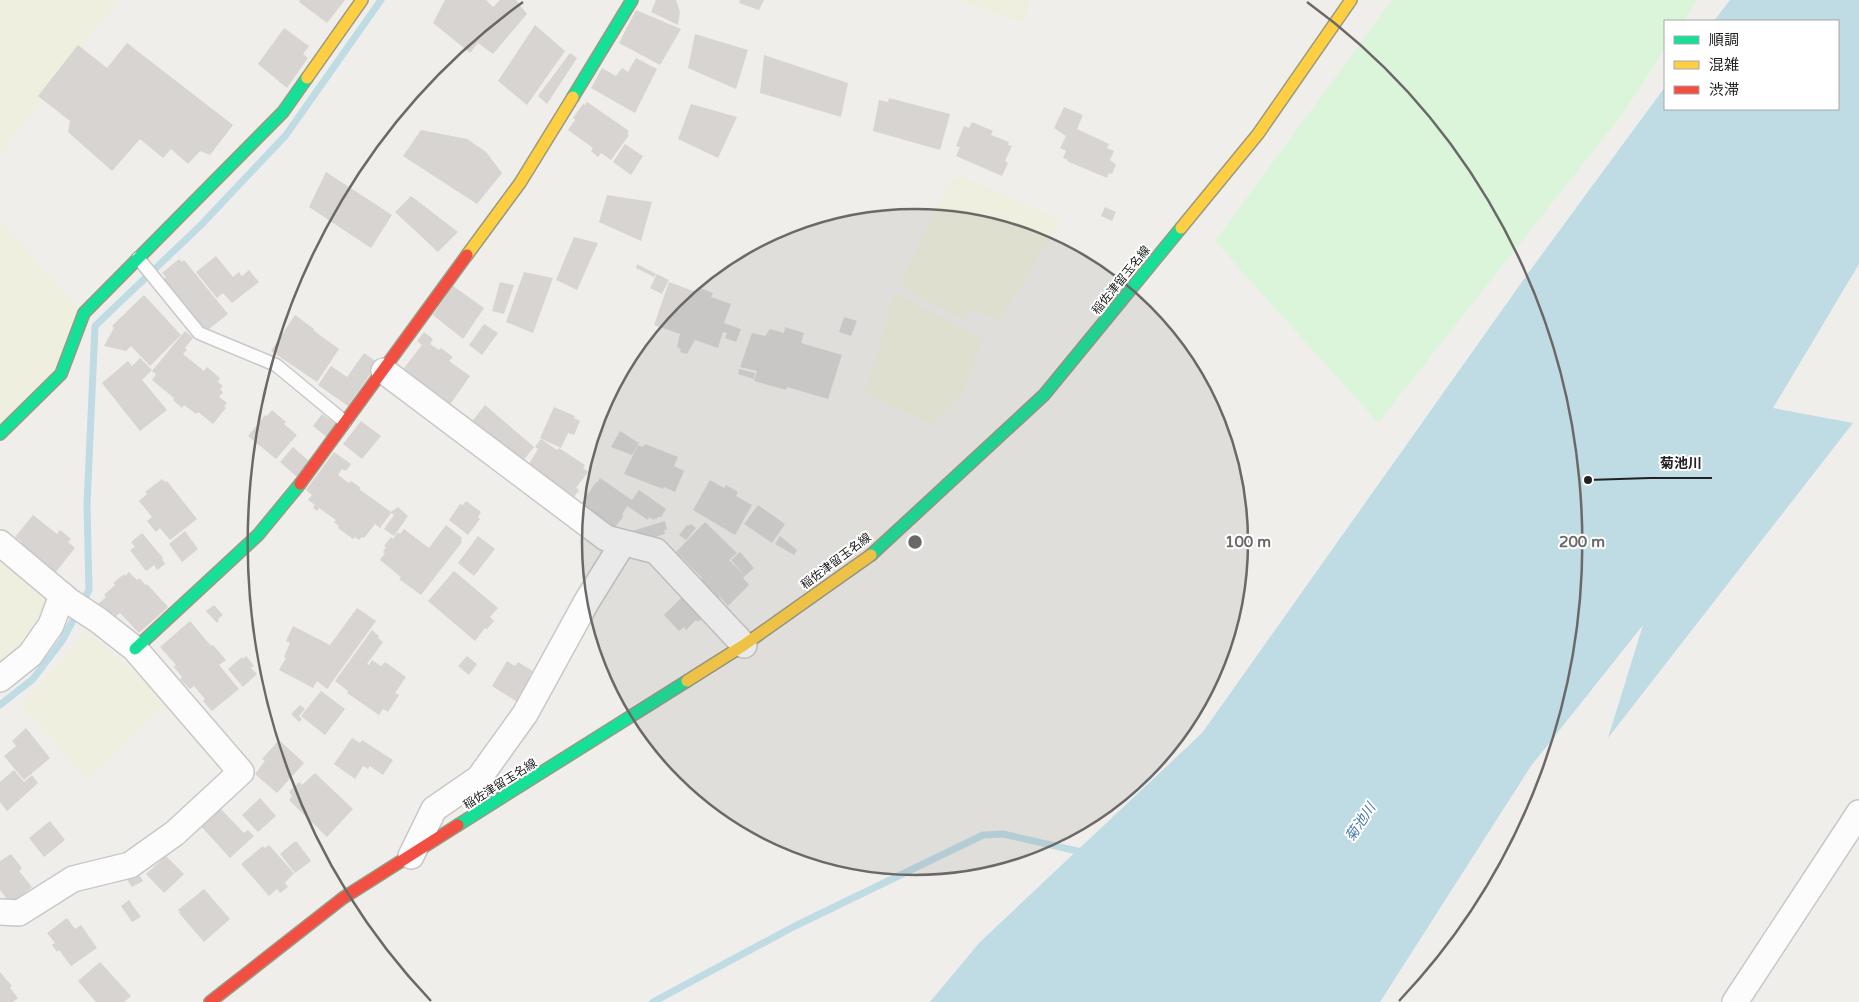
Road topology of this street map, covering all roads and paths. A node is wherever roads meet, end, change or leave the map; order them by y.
1 (362, 0) edge
2 (632, 0) edge
3 (1351, 0) edge
4 (140, 259) junction
5 (384, 370) junction
6 (345, 422) junction
7 (0, 434) edge
8 (0, 543) edge
9 (623, 543) junction
10 (66, 598) junction
11 (744, 645) junction
12 (134, 649) junction
13 (0, 679) edge
14 (1859, 814) edge
15 (412, 856) junction
16 (0, 912) edge
17 (210, 1002) edge
18 (1736, 1002) edge

1 - 4 main road
2 - 5 main road
3 - 11 main road, 稲佐津留玉名線
4 - 6 lane
4 - 7 main road
5 - 6 main road
5 - 9 street
6 - 12 main road
8 - 10 street
9 - 11 street
9 - 15 street
10 - 12 street
10 - 13 street
11 - 15 main road, 稲佐津留玉名線
12 - 16 street
14 - 18 street
15 - 17 main road, 稲佐津留玉名線

